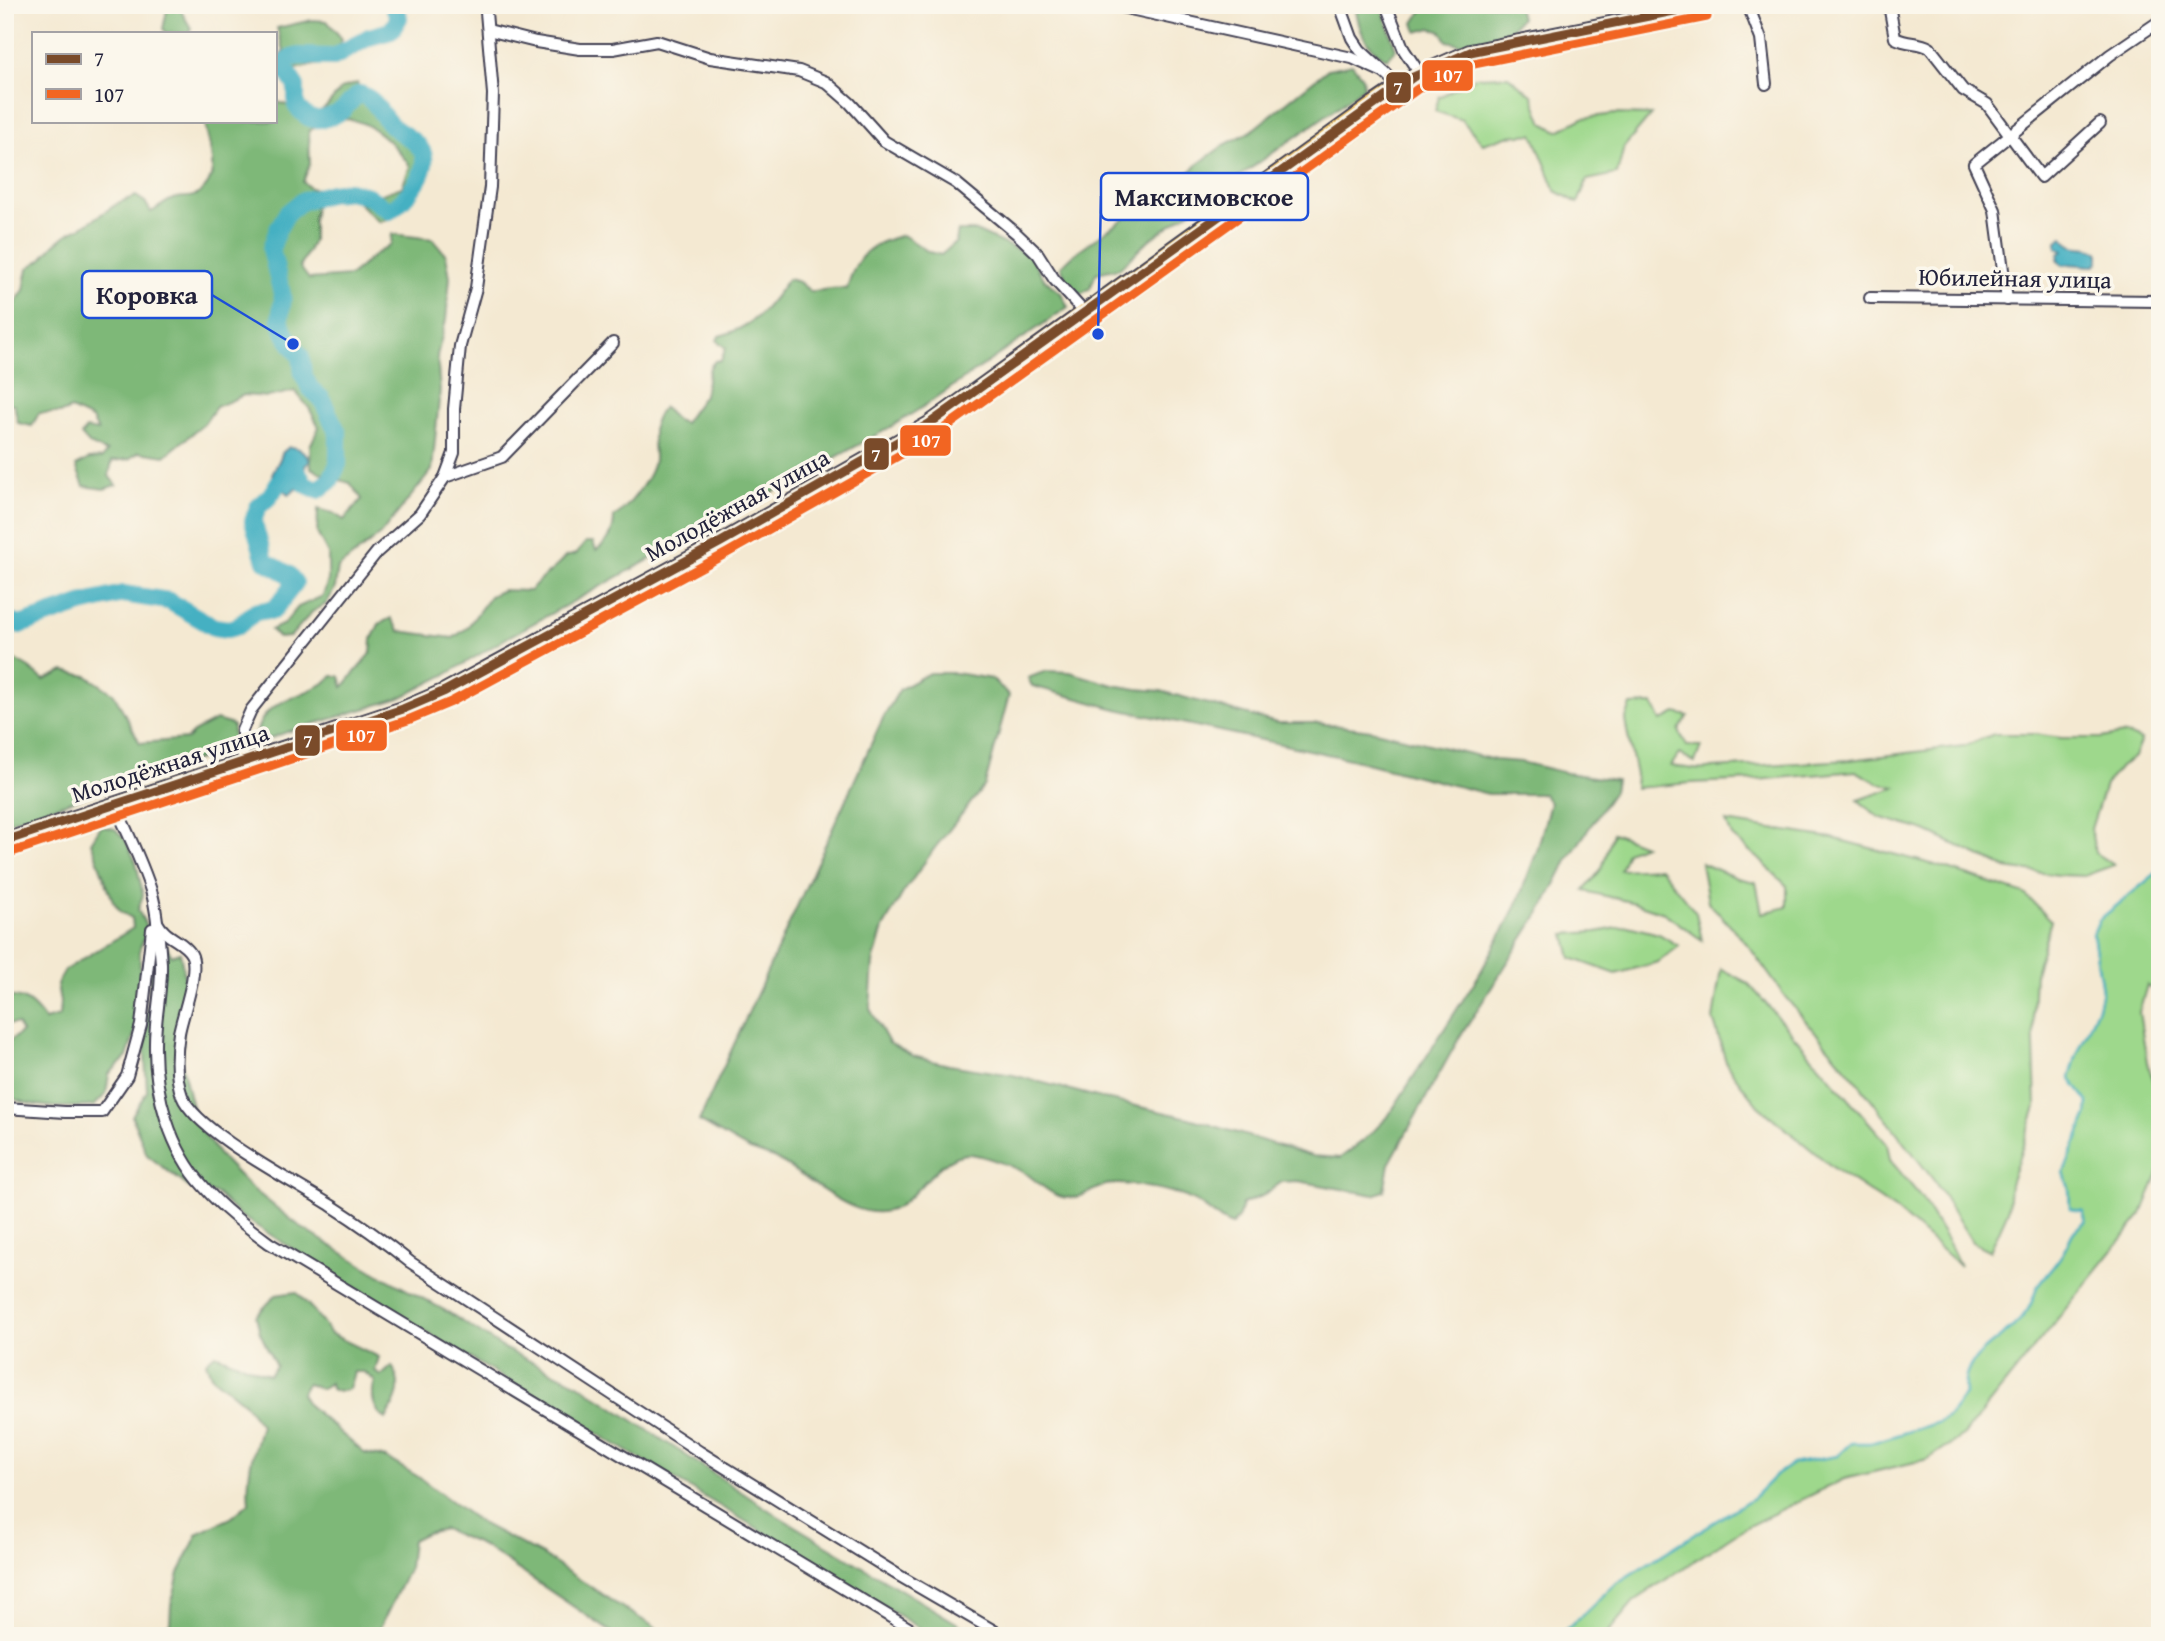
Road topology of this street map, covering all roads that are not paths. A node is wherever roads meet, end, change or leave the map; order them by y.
1 (488, 5) edge
2 (1112, 5) edge
3 (1340, 5) edge
4 (1386, 5) edge
5 (1705, 5) edge
6 (1748, 5) edge
7 (1889, 5) edge
8 (2160, 21) edge
9 (488, 30) junction
10 (1384, 73) junction
11 (1420, 74) junction
12 (1766, 84) dead end
13 (1399, 86) junction
14 (2100, 123) dead end
15 (2009, 135) junction
16 (1870, 298) dead end
17 (2007, 300) junction
18 (2160, 301) edge
19 (1084, 312) junction
20 (613, 343) dead end
21 (445, 477) junction
22 (243, 762) junction
23 (116, 804) junction
24 (5, 841) edge
25 (155, 916) junction
26 (5, 1108) edge
27 (922, 1636) edge
28 (1003, 1636) edge

1 - 9 street
2 - 10 street
3 - 10 street
4 - 11 street
5 - 11 main road, Молодёжная улица
6 - 12 street
7 - 15 street
8 - 15 street
9 - 19 street
9 - 21 street
10 - 13 street
11 - 13 main road, Молодёжная улица
13 - 19 main road, Молодёжная улица
14 - 15 street
15 - 17 street
16 - 17 street, Юбилейная улица
17 - 18 street, Юбилейная улица
19 - 22 main road, Молодёжная улица
20 - 21 street
21 - 22 street
22 - 23 main road, Молодёжная улица
23 - 24 main road, Молодёжная улица
23 - 25 street
25 - 26 street
25 - 27 street
25 - 28 street

